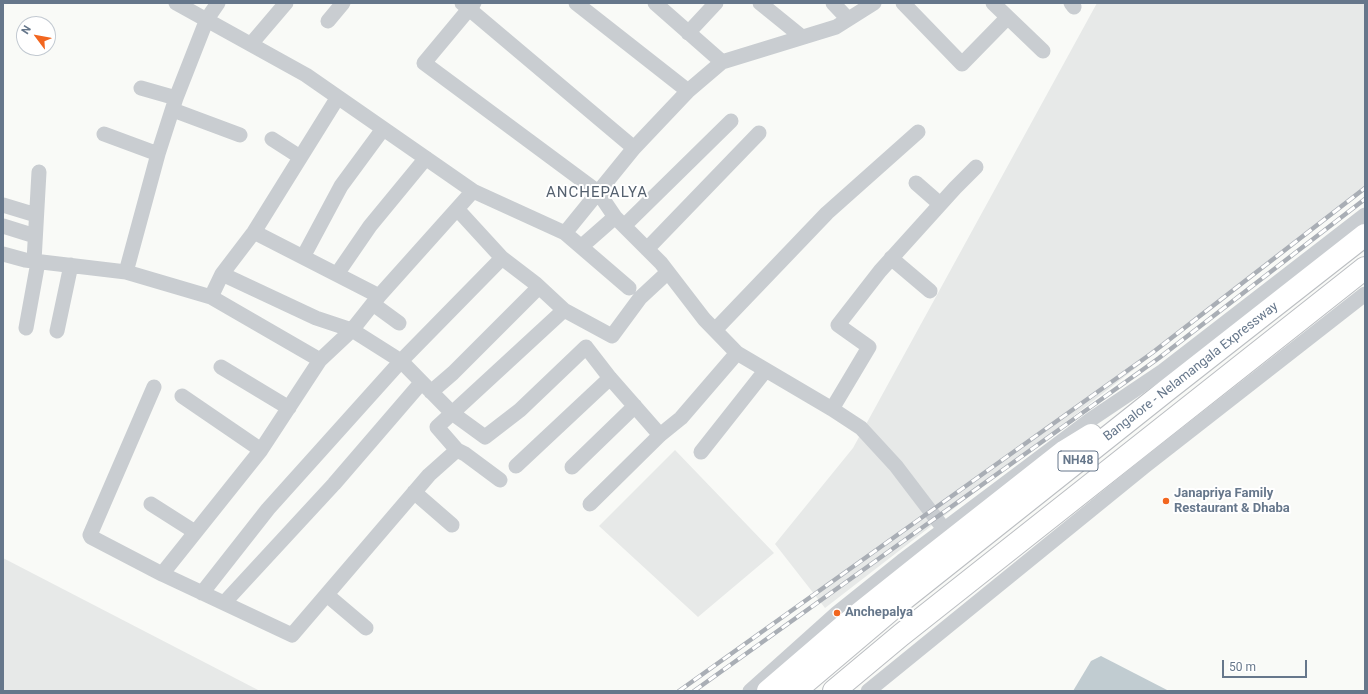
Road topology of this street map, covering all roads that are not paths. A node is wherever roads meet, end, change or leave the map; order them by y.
1 (176, 3) edge
2 (218, 3) edge
3 (286, 3) edge
4 (343, 3) edge
5 (576, 3) edge
6 (655, 3) edge
7 (716, 3) edge
8 (760, 3) edge
9 (833, 3) edge
10 (874, 3) edge
11 (903, 3) edge
12 (993, 3) edge
13 (468, 5) edge
14 (1007, 18) junction
15 (848, 19) junction
16 (207, 20) junction
17 (328, 21) dead end
18 (688, 33) junction
19 (802, 36) junction
20 (251, 44) junction
21 (1043, 51) dead end
22 (722, 62) junction
23 (141, 88) dead end
24 (688, 91) junction
25 (338, 97) junction
26 (175, 104) junction
27 (731, 122) dead end
28 (383, 129) junction
29 (918, 132) dead end
30 (758, 133) dead end
31 (104, 134) dead end
32 (240, 135) dead end
33 (272, 139) dead end
34 (634, 148) junction
35 (158, 154) junction
36 (300, 157) junction
37 (426, 158) junction
38 (976, 167) dead end
39 (39, 172) dead end
40 (916, 183) dead end
41 (473, 191) junction
42 (598, 192) junction
43 (940, 204) junction
44 (3, 205) edge
45 (458, 210) junction
46 (36, 215) junction
47 (1365, 215) edge
48 (619, 222) junction
49 (3, 226) edge
50 (254, 232) junction
51 (565, 233) junction
52 (1365, 235) edge
53 (35, 236) junction
54 (582, 246) junction
55 (646, 249) junction
56 (3, 254) edge
57 (303, 257) junction
58 (502, 258) junction
59 (891, 258) junction
60 (36, 261) junction
61 (71, 265) junction
62 (1365, 268) edge
63 (126, 272) junction
64 (668, 272) junction
65 (222, 274) junction
66 (337, 274) junction
67 (539, 287) junction
68 (629, 288) dead end
69 (930, 291) dead end
70 (1365, 294) edge
71 (211, 296) junction
72 (376, 300) junction
73 (564, 310) junction
74 (398, 323) dead end
75 (26, 328) dead end
76 (352, 330) junction
77 (715, 330) junction
78 (57, 331) dead end
79 (737, 353) junction
80 (320, 360) junction
81 (401, 361) junction
82 (221, 367) dead end
83 (765, 371) junction
84 (610, 378) junction
85 (154, 387) dead end
86 (426, 387) junction
87 (1167, 390) junction
88 (182, 396) dead end
89 (635, 406) junction
90 (289, 408) junction
91 (832, 409) junction
92 (452, 413) junction
93 (660, 435) junction
94 (261, 450) junction
95 (457, 450) junction
96 (701, 452) dead end
97 (516, 466) dead end
98 (572, 467) dead end
99 (500, 480) dead end
100 (414, 492) junction
101 (151, 504) dead end
102 (590, 504) dead end
103 (452, 525) dead end
104 (944, 529) junction
105 (195, 532) junction
106 (162, 574) junction
107 (202, 593) junction
108 (327, 595) junction
109 (224, 603) junction
110 (366, 628) dead end
111 (750, 691) edge
112 (768, 691) edge
113 (795, 691) edge
114 (834, 691) edge
115 (868, 691) edge

1 - 16 street
2 - 16 street
3 - 20 street
4 - 17 street
5 - 24 street
6 - 18 street
7 - 18 street
8 - 19 street
9 - 15 street
10 - 15 street
11 - 14 street
12 - 14 street
13 - 34 street
13 - 42 street
14 - 21 street
15 - 19 street
16 - 20 street
16 - 26 street
18 - 22 street
19 - 22 street
20 - 25 street
22 - 24 street
23 - 26 street
24 - 34 street
25 - 28 street
25 - 36 street
26 - 32 street
26 - 35 street
27 - 48 street
28 - 37 street
28 - 57 street
29 - 77 street
30 - 55 street
31 - 35 street
33 - 36 street
34 - 42 street
35 - 63 street
36 - 50 street
37 - 41 street
37 - 66 street
38 - 43 street
39 - 46 street
40 - 43 street
41 - 45 street
41 - 51 street
42 - 48 street
42 - 51 street
43 - 59 street
44 - 46 street
45 - 58 street
45 - 72 street
46 - 53 street
47 - 104 street
48 - 54 street
48 - 55 street
49 - 53 street
50 - 57 street
50 - 65 street
51 - 54 street
52 - 87 highway, Bangalore - Nelamangala Expressway / NH48
53 - 60 street
54 - 68 street
55 - 64 street
56 - 60 street
57 - 66 street
58 - 67 street
58 - 81 street
59 - 69 street
59 - 91 street
60 - 61 street
60 - 75 street
61 - 63 street
61 - 78 street
62 - 114 highway, Bangalore - Nelamangala Expressway / NH48
63 - 71 street
64 - 73 street
64 - 77 street
65 - 71 street
65 - 76 street
66 - 72 street
67 - 73 street
67 - 86 street
70 - 115 street
71 - 80 street
72 - 74 street
72 - 76 street
73 - 92 street
76 - 80 street
76 - 81 street
77 - 79 street
79 - 83 street
79 - 93 street
80 - 90 street
81 - 86 street
81 - 107 street
82 - 90 street
83 - 91 street
83 - 96 street
84 - 89 street
84 - 92 street
84 - 97 street
85 - 106 street
86 - 92 street
86 - 109 street
87 - 112 highway
87 - 113 highway, Bangalore - Nelamangala Expressway / NH48
88 - 94 street
89 - 93 street
89 - 98 street
90 - 94 street
91 - 104 street
92 - 95 street
93 - 102 street
94 - 105 street
95 - 99 street
95 - 100 street
100 - 103 street
100 - 108 street
101 - 105 street
104 - 111 street
105 - 106 street
106 - 107 street
107 - 109 street
108 - 109 street
108 - 110 street

